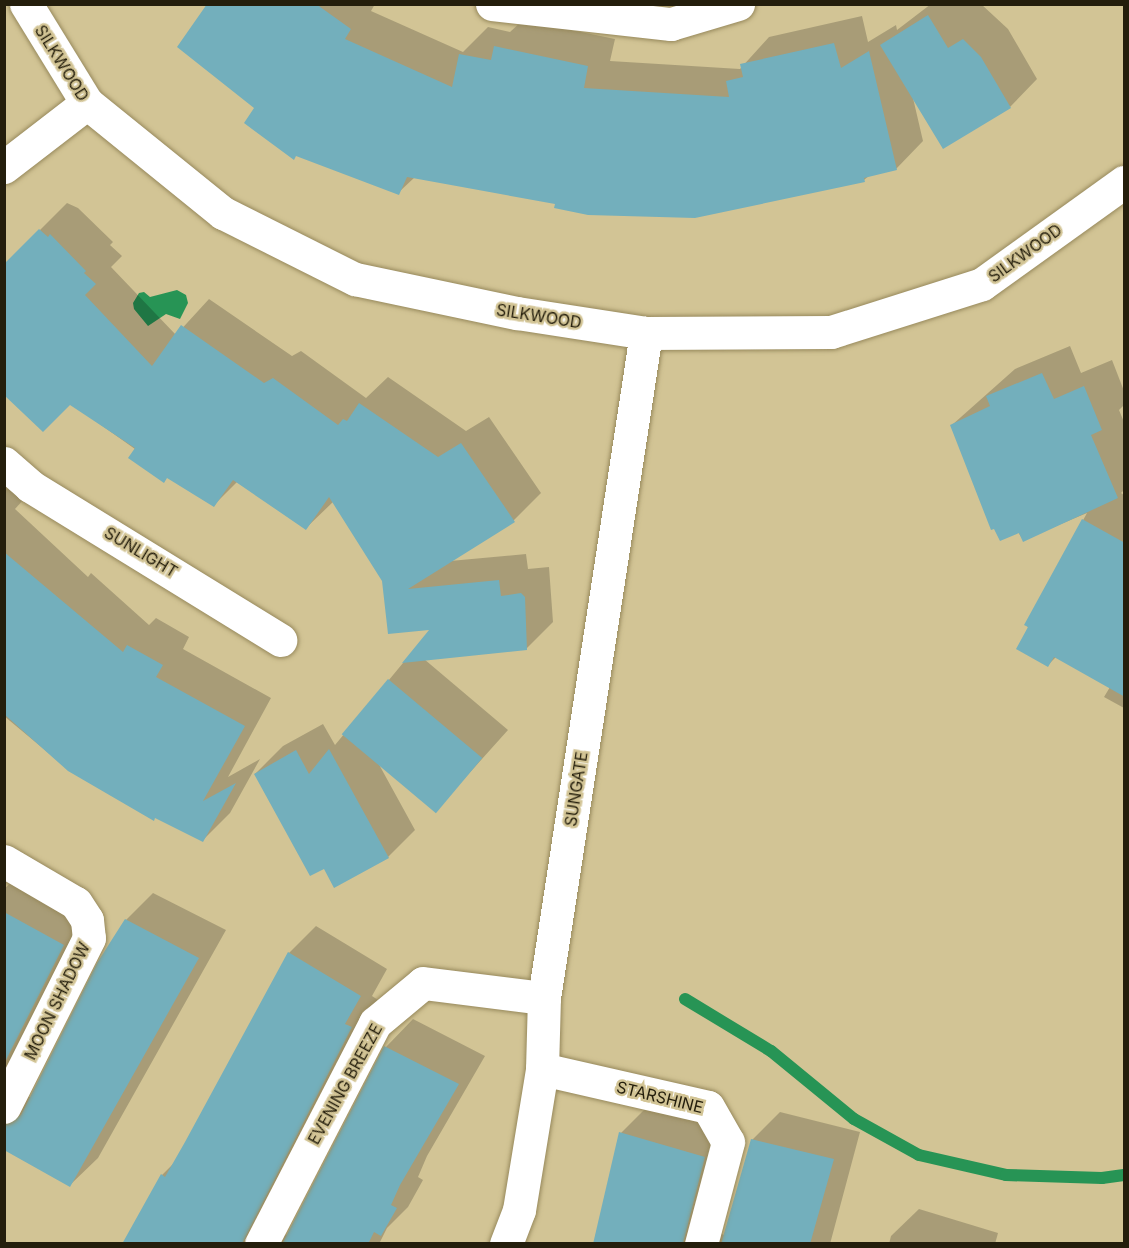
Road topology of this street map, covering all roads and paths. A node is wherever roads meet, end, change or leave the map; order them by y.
1 (26, 4) edge
2 (492, 4) edge
3 (738, 4) edge
4 (87, 103) junction
5 (4, 167) edge
6 (1125, 182) edge
7 (646, 333) junction
8 (4, 462) edge
9 (280, 640) dead end
10 (4, 861) edge
11 (544, 998) junction
12 (542, 1069) junction
13 (4, 1107) edge
14 (261, 1244) edge
15 (506, 1244) edge
16 (701, 1244) edge

1 - 4 street, SILKWOOD
2 - 3 street
4 - 5 street
4 - 7 street, SILKWOOD
6 - 7 street, SILKWOOD
7 - 11 street, SUNGATE
8 - 9 street, SUNLIGHT
10 - 13 street, MOON SHADOW
11 - 12 street, SUNGATE
11 - 14 street, EVENING BREEZE
12 - 15 street, SUNGATE
12 - 16 street, STARSHINE

